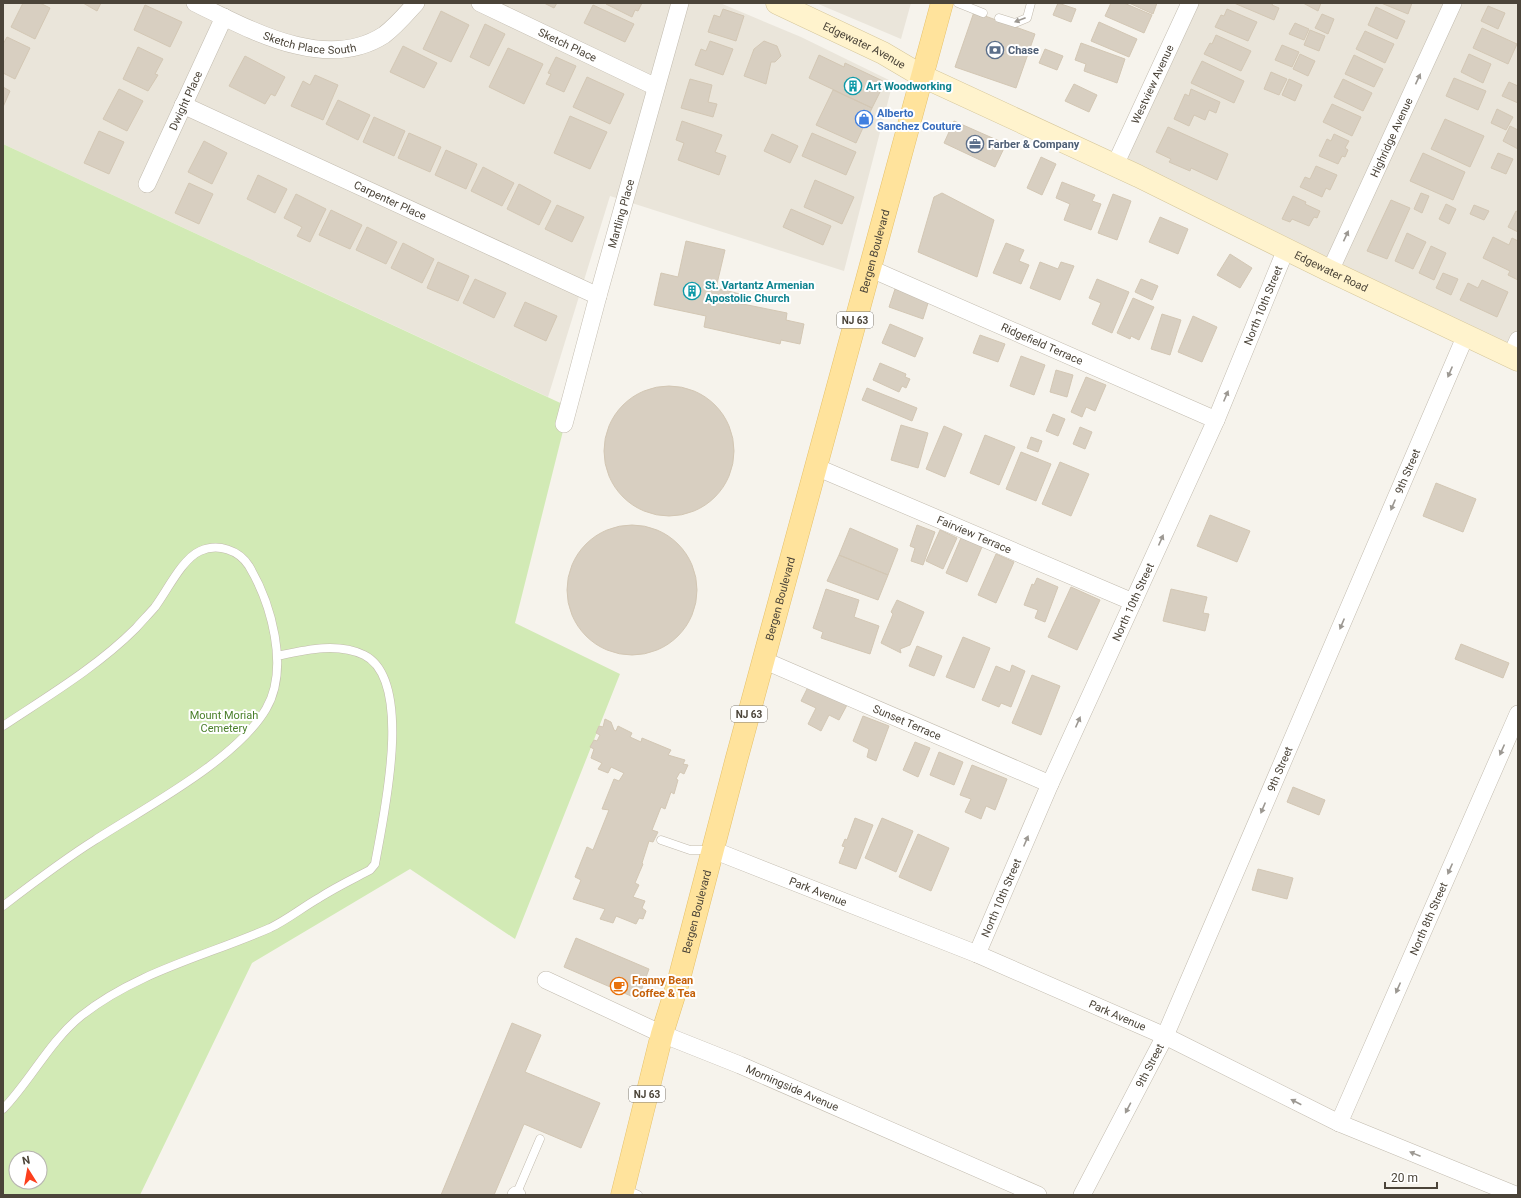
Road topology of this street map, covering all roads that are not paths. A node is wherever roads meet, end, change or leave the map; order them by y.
1 (195, 3) edge
2 (416, 3) edge
3 (480, 3) edge
4 (680, 3) edge
5 (778, 3) edge
6 (942, 3) edge
7 (977, 3) edge
8 (1031, 3) edge
9 (1190, 3) edge
10 (1453, 3) edge
11 (961, 4) edge
12 (983, 12) dead end
13 (224, 17) junction
14 (999, 18) dead end
15 (922, 76) junction
16 (656, 87) junction
17 (183, 105) junction
18 (1115, 165) junction
19 (1145, 180) joint
20 (147, 184) dead end
21 (1286, 249) junction
22 (869, 268) junction
23 (1330, 271) junction
24 (598, 296) junction
25 (1466, 336) junction
26 (1516, 352) edge
27 (1216, 420) junction
28 (564, 424) dead end
29 (816, 467) junction
30 (1133, 602) junction
31 (277, 656) junction
32 (763, 660) junction
33 (1518, 714) edge
34 (3, 726) edge
35 (1050, 784) junction
36 (661, 840) dead end
37 (713, 850) junction
38 (3, 906) edge
39 (977, 954) junction
40 (546, 980) dead end
41 (662, 1034) junction
42 (1165, 1036) junction
43 (3, 1109) edge
44 (1339, 1123) junction
45 (540, 1139) dead end
46 (628, 1193) edge
47 (516, 1195) edge
48 (1038, 1195) edge
49 (1082, 1195) edge
50 (1516, 1195) edge

1 - 13 street, Sketch Place South
2 - 13 street, Sketch Place South
3 - 16 street, Sketch Place
4 - 16 street, Martling Place
5 - 15 street, Edgewater Avenue
6 - 15 main road, Bergen Boulevard / NJ 63
7 - 11 lane
8 -> 14 lane
9 - 18 street, Westview Avenue
23 -> 10 street, Highridge Avenue
11 - 12 lane
13 - 17 street, Dwight Place
15 - 18 street, Edgewater Avenue
15 - 22 main road, Bergen Boulevard / NJ 63
16 - 24 street, Martling Place
17 - 20 street, Dwight Place
17 - 24 street, Carpenter Place
18 - 19 street, Edgewater Avenue
19 - 21 street, Edgewater Road
21 - 23 street, Edgewater Road
27 -> 21 street, North 10th Street
22 - 27 street, Ridgefield Terrace
22 - 29 main road, Bergen Boulevard / NJ 63
23 - 25 street, Edgewater Road
24 - 28 street, Martling Place
25 - 26 street, Edgewater Road
25 -> 42 street, 9th Street
30 -> 27 street, North 10th Street
29 - 30 street, Fairview Terrace
29 - 32 main road, Bergen Boulevard / NJ 63
35 -> 30 street, North 10th Street
31 - 34 lane
31 - 38 lane
31 - 43 lane
32 - 35 street, Sunset Terrace
32 - 37 main road, Bergen Boulevard / NJ 63
33 -> 44 street, North 8th Street
39 -> 35 street, North 10th Street
36 - 37 lane
37 - 39 street, Park Avenue
37 - 41 main road, Bergen Boulevard / NJ 63
39 - 42 street, Park Avenue
40 - 41 street, Morningside Avenue
41 - 46 main road, Bergen Boulevard / NJ 63
41 - 48 street, Morningside Avenue
44 -> 42 street, Park Avenue
42 -> 49 street, 9th Street
50 -> 44 street, Park Avenue
45 - 47 lane

